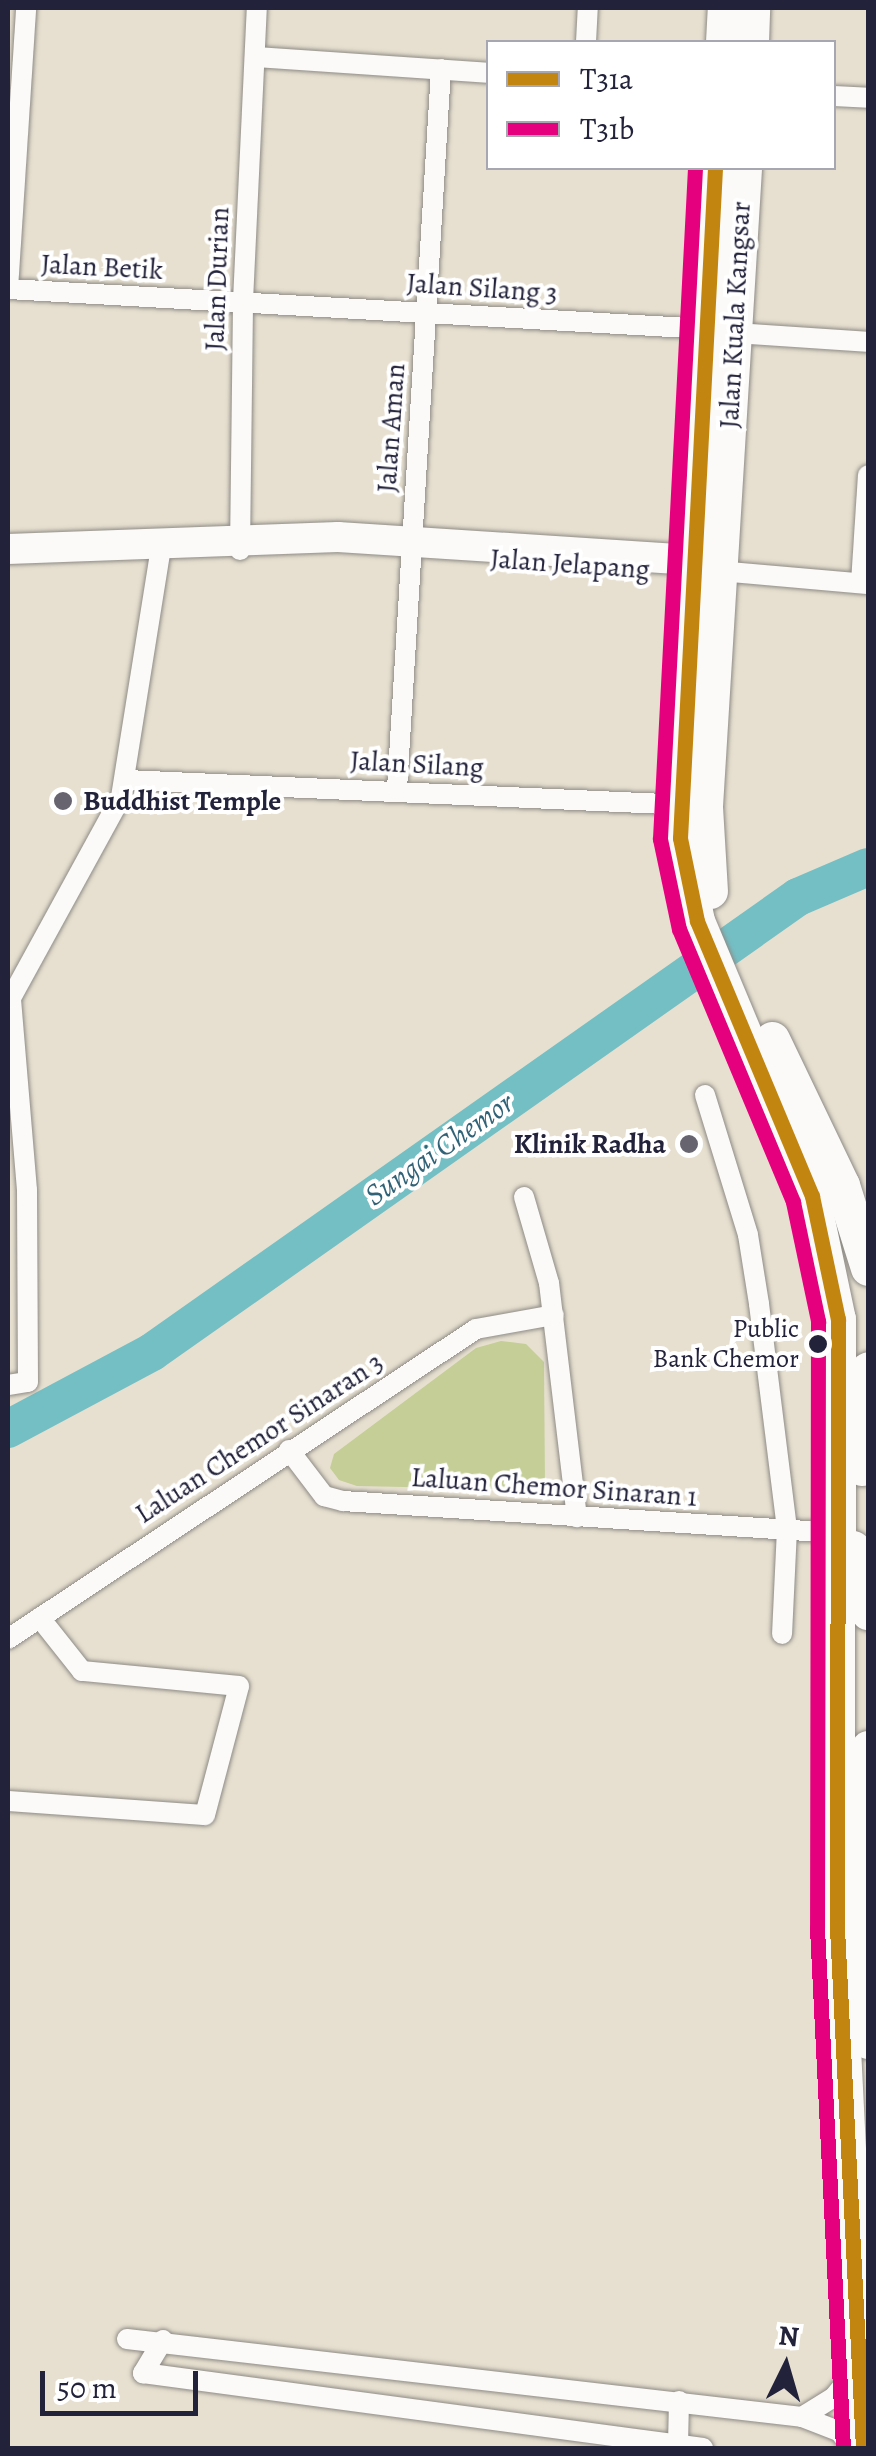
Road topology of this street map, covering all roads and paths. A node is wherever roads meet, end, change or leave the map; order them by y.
1 (26, 8) edge
2 (257, 8) edge
3 (588, 8) edge
4 (725, 8) edge
5 (752, 8) edge
6 (586, 40) edge
7 (723, 40) edge
8 (750, 40) edge
9 (254, 57) junction
10 (442, 70) junction
11 (486, 73) edge
12 (836, 96) edge
13 (868, 98) edge
14 (716, 170) edge
15 (744, 170) edge
16 (8, 289) edge
17 (248, 302) junction
18 (425, 312) junction
19 (720, 331) junction
20 (868, 342) edge
21 (868, 474) edge
22 (240, 546) junction
23 (411, 547) junction
24 (8, 549) edge
25 (160, 553) junction
26 (8, 562) edge
27 (700, 568) junction
28 (864, 584) edge
29 (126, 780) junction
30 (397, 789) junction
31 (693, 805) junction
32 (738, 995) junction
33 (9, 998) edge
34 (705, 1095) dead end
35 (17, 1191) edge
36 (524, 1197) dead end
37 (868, 1268) edge
38 (554, 1315) junction
39 (868, 1370) edge
40 (8, 1384) edge
41 (289, 1450) junction
42 (577, 1517) junction
43 (786, 1529) junction
44 (839, 1532) junction
45 (868, 1612) edge
46 (40, 1618) junction
47 (782, 1634) dead end
48 (8, 1639) edge
49 (868, 1748) edge
50 (8, 1801) edge
51 (868, 2040) edge
52 (127, 2338) dead end
53 (163, 2340) junction
54 (858, 2367) junction
55 (679, 2401) junction
56 (802, 2417) junction
57 (678, 2445) junction
58 (704, 2448) edge
59 (853, 2448) edge
60 (862, 2448) edge

1 - 16 street
2 - 9 street, Jalan Durian
3 - 6 street
4 - 7 highway
5 - 8 highway
9 - 10 street
9 - 17 street, Jalan Durian
10 - 11 street
10 - 18 street, Jalan Aman
12 - 13 street
14 - 19 highway, Jalan Kuala Kangsar
15 - 19 highway, Jalan Kuala Kangsar
16 - 17 street, Jalan Betik
17 - 18 street, Jalan Silang 3
17 - 22 street, Jalan Durian
18 - 19 street, Jalan Silang 3
18 - 23 street, Jalan Aman
19 - 20 street, Jalan Silang 3
19 - 27 highway, Jalan Kuala Kangsar
21 - 28 street
22 - 23 main road, Jalan Jelapang
22 - 24 main road, Jalan Jelapang
22 - 25 main road, Jalan Jelapang
23 - 27 main road, Jalan Jelapang
23 - 30 street, Jalan Aman
25 - 26 main road, Jalan Jelapang
25 - 29 street
27 - 28 street
27 - 31 highway, Jalan Kuala Kangsar
29 - 30 street, Jalan Silang
29 - 33 street
30 - 31 street, Jalan Silang
31 - 32 highway, Jalan Kuala Kangsar
32 - 37 highway, Jalan Kuala Kangsar
32 - 44 highway, Jalan Kuala Kangsar
33 - 35 street
34 - 43 street
35 - 40 street
36 - 38 street
38 - 41 street, Laluan Chemor Sinaran 3
38 - 42 street
39 - 44 highway
41 - 42 street, Laluan Chemor Sinaran 1
41 - 46 street, Laluan Chemor Sinaran 3
42 - 43 street, Laluan Chemor Sinaran 1
43 - 44 street, Laluan Chemor Sinaran 1
43 - 47 street
44 - 45 highway
44 - 54 highway, Jalan Kuala Kangsar
46 - 48 street, Laluan Chemor Sinaran 3
46 - 50 street
49 - 51 highway
52 - 53 street
53 - 55 street
53 - 57 street
54 - 56 street
54 - 60 highway, Jalan Kuala Kangsar
55 - 56 street
55 - 57 street
56 - 59 street
57 - 58 street

